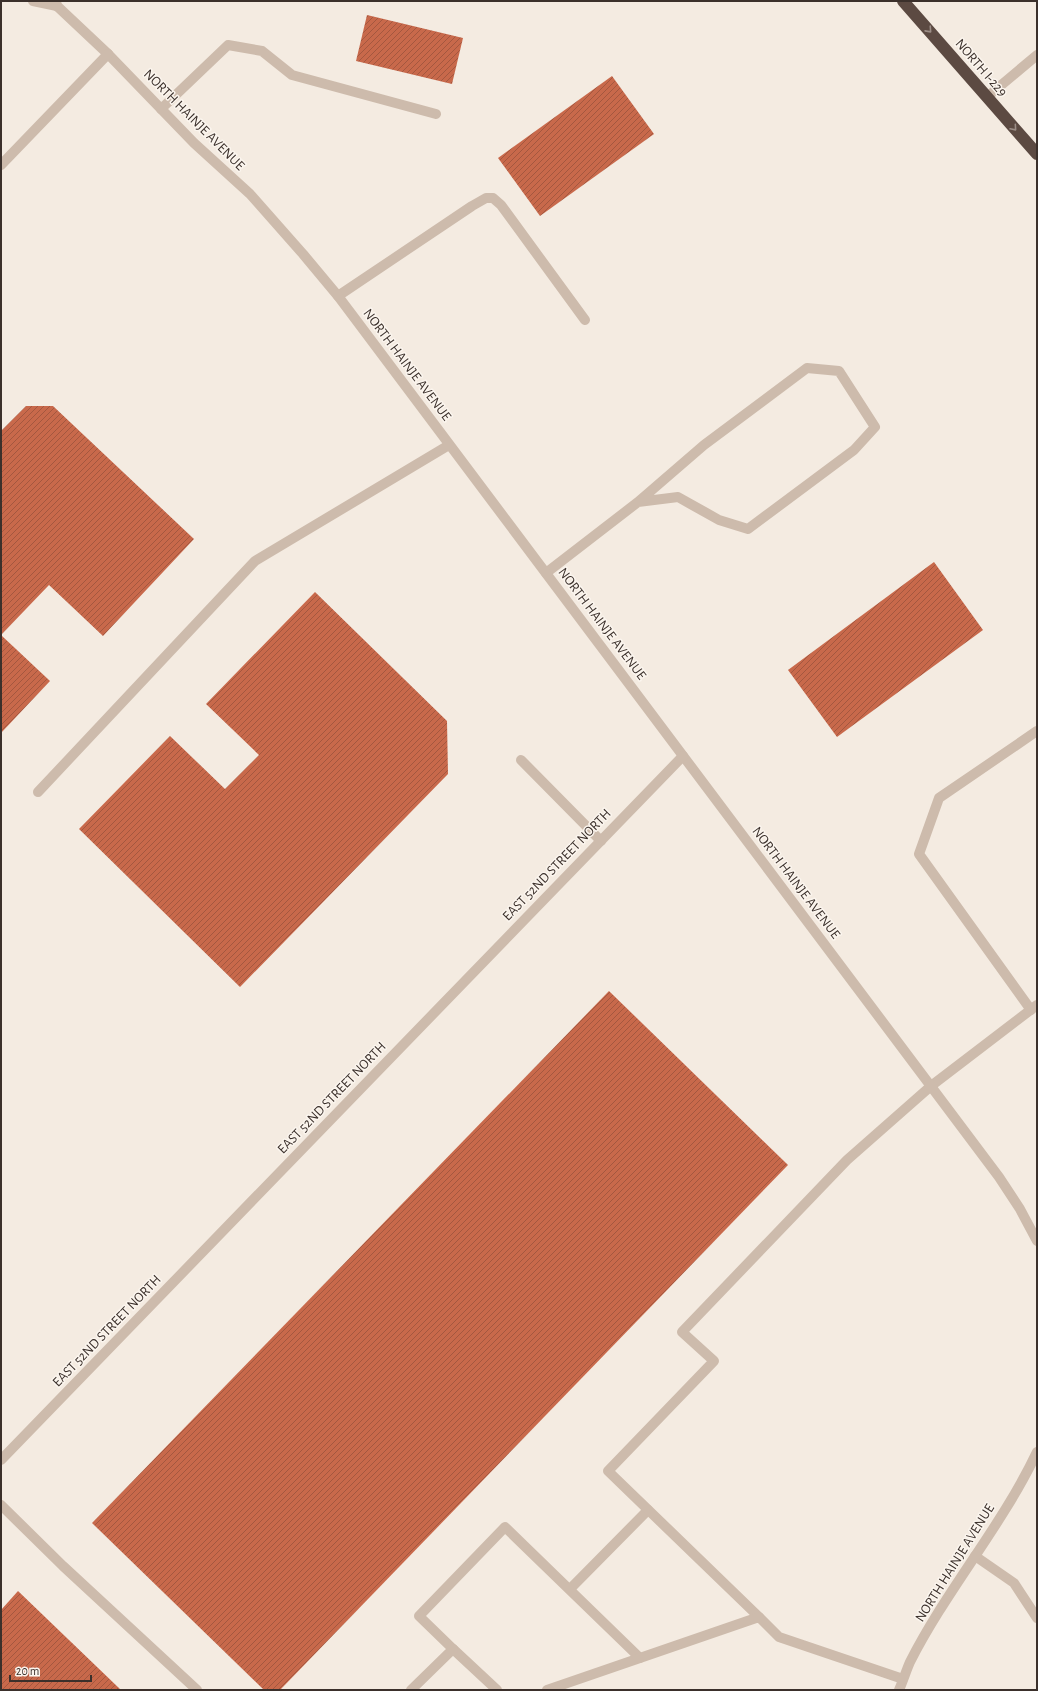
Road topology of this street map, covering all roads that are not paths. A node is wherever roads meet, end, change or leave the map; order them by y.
1 (33, 1) edge
2 (903, 1) edge
3 (57, 3) edge
4 (108, 54) junction
5 (1037, 55) edge
6 (987, 97) junction
7 (161, 109) junction
8 (436, 114) dead end
9 (1036, 154) edge
10 (1, 165) edge
11 (338, 296) junction
12 (585, 320) dead end
13 (449, 445) junction
14 (638, 502) junction
15 (546, 573) junction
16 (1037, 731) edge
17 (683, 756) junction
18 (521, 760) dead end
19 (38, 792) dead end
20 (601, 841) junction
21 (1034, 1007) edge
22 (931, 1086) junction
23 (1036, 1237) edge
24 (1037, 1452) edge
25 (1, 1460) edge
26 (1, 1505) edge
27 (648, 1510) junction
28 (975, 1556) junction
29 (570, 1588) junction
30 (759, 1617) junction
31 (1037, 1618) edge
32 (453, 1649) junction
33 (640, 1658) junction
34 (903, 1679) junction
35 (197, 1690) edge
36 (411, 1690) edge
37 (497, 1690) edge
38 (547, 1690) edge
39 (899, 1690) edge

1 - 3 street
2 -> 6 highway, NORTH I-229
3 - 4 street, NORTH HAINJE AVENUE
4 - 7 street, NORTH HAINJE AVENUE
4 - 10 street
5 - 6 street
6 -> 9 highway, NORTH I-229
7 - 8 street
7 - 11 street, NORTH HAINJE AVENUE
11 - 12 street
11 - 13 street, NORTH HAINJE AVENUE
13 - 15 street, NORTH HAINJE AVENUE
13 - 19 street
14 - 14 street
14 - 15 street
15 - 17 street, NORTH HAINJE AVENUE
16 - 21 street
17 - 20 street, EAST 52ND STREET NORTH
17 - 22 street, NORTH HAINJE AVENUE
18 - 20 street
20 - 25 street, EAST 52ND STREET NORTH
21 - 22 street
22 - 23 street, NORTH HAINJE AVENUE
22 - 27 street
24 - 28 street, NORTH HAINJE AVENUE
26 - 35 street
27 - 29 street
27 - 30 street
28 - 31 street
28 - 34 street, NORTH HAINJE AVENUE
29 - 32 street
29 - 33 street
30 - 33 street
30 - 34 street
32 - 36 street
32 - 37 street
33 - 38 street
34 - 39 street, NORTH HAINJE AVENUE

